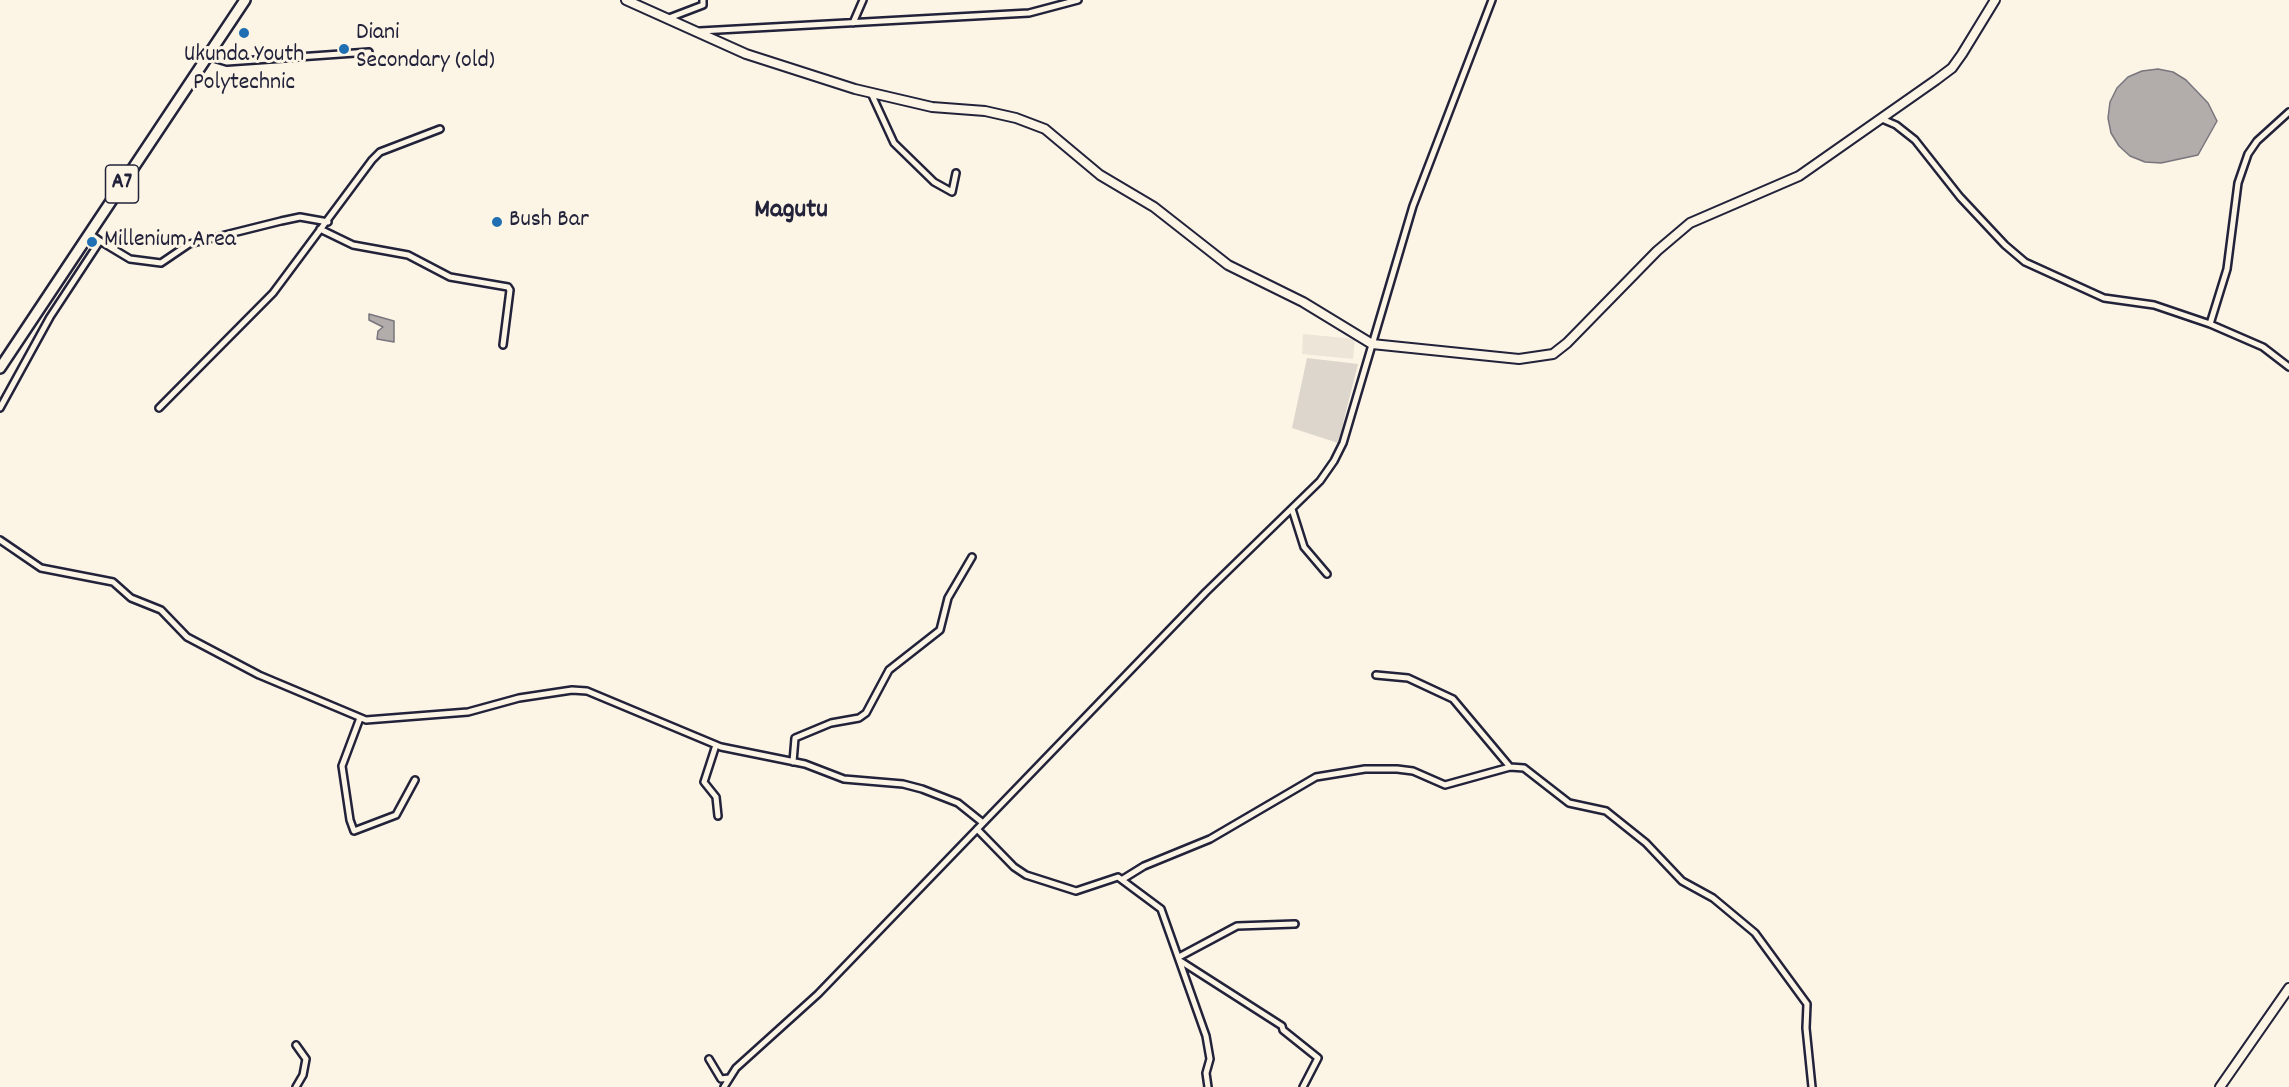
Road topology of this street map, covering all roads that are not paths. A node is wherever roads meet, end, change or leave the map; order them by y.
1 (245, 0) edge
2 (626, 0) edge
3 (703, 0) edge
4 (863, 0) edge
5 (1078, 0) edge
6 (1492, 0) edge
7 (1995, 0) edge
8 (669, 18) junction
9 (853, 23) junction
10 (698, 31) junction
11 (369, 52) dead end
12 (207, 56) junction
13 (871, 93) junction
14 (2289, 112) edge
15 (1882, 118) junction
16 (440, 129) dead end
17 (957, 173) dead end
18 (328, 222) junction
19 (320, 229) junction
20 (89, 233) junction
21 (100, 241) junction
22 (2210, 324) junction
23 (1372, 344) junction
24 (503, 345) dead end
25 (2289, 367) edge
26 (0, 368) edge
27 (0, 408) edge
28 (159, 408) dead end
29 (1292, 509) junction
30 (0, 540) edge
31 (972, 557) dead end
32 (1327, 574) dead end
33 (1376, 675) dead end
34 (360, 718) junction
35 (716, 745) junction
36 (793, 762) junction
37 (1510, 767) junction
38 (415, 780) dead end
39 (718, 816) dead end
40 (983, 823) junction
41 (977, 830) junction
42 (1123, 879) junction
43 (1295, 924) dead end
44 (1180, 959) junction
45 (2289, 988) edge
46 (296, 1045) dead end
47 (709, 1059) dead end
48 (729, 1078) junction
49 (296, 1087) edge
50 (724, 1087) edge
51 (1208, 1087) edge
52 (1303, 1087) edge
53 (1812, 1087) edge
54 (2220, 1087) edge

1 - 12 highway, A7
2 - 8 street
3 - 8 street
4 - 9 street
5 - 9 street
6 - 23 street
7 - 15 street
8 - 10 street
9 - 10 street
10 - 13 street
11 - 12 street
12 - 20 highway, A7
13 - 17 street
13 - 23 street
14 - 22 street
15 - 22 street
15 - 23 street
16 - 18 street
18 - 19 street
18 - 21 street
19 - 24 street
19 - 28 street
20 - 21 street
20 - 26 highway, A7
21 - 27 street
22 - 25 street
23 - 29 street
29 - 32 street
29 - 40 street
30 - 34 street
31 - 36 street
33 - 37 street
34 - 35 street
34 - 38 street
35 - 36 street
35 - 39 street
36 - 40 street
37 - 42 street
37 - 53 street
40 - 41 street
41 - 42 street
41 - 48 street
42 - 44 street
43 - 44 street
44 - 51 street
44 - 52 street
45 - 54 street
46 - 49 street
47 - 48 street
48 - 50 street

